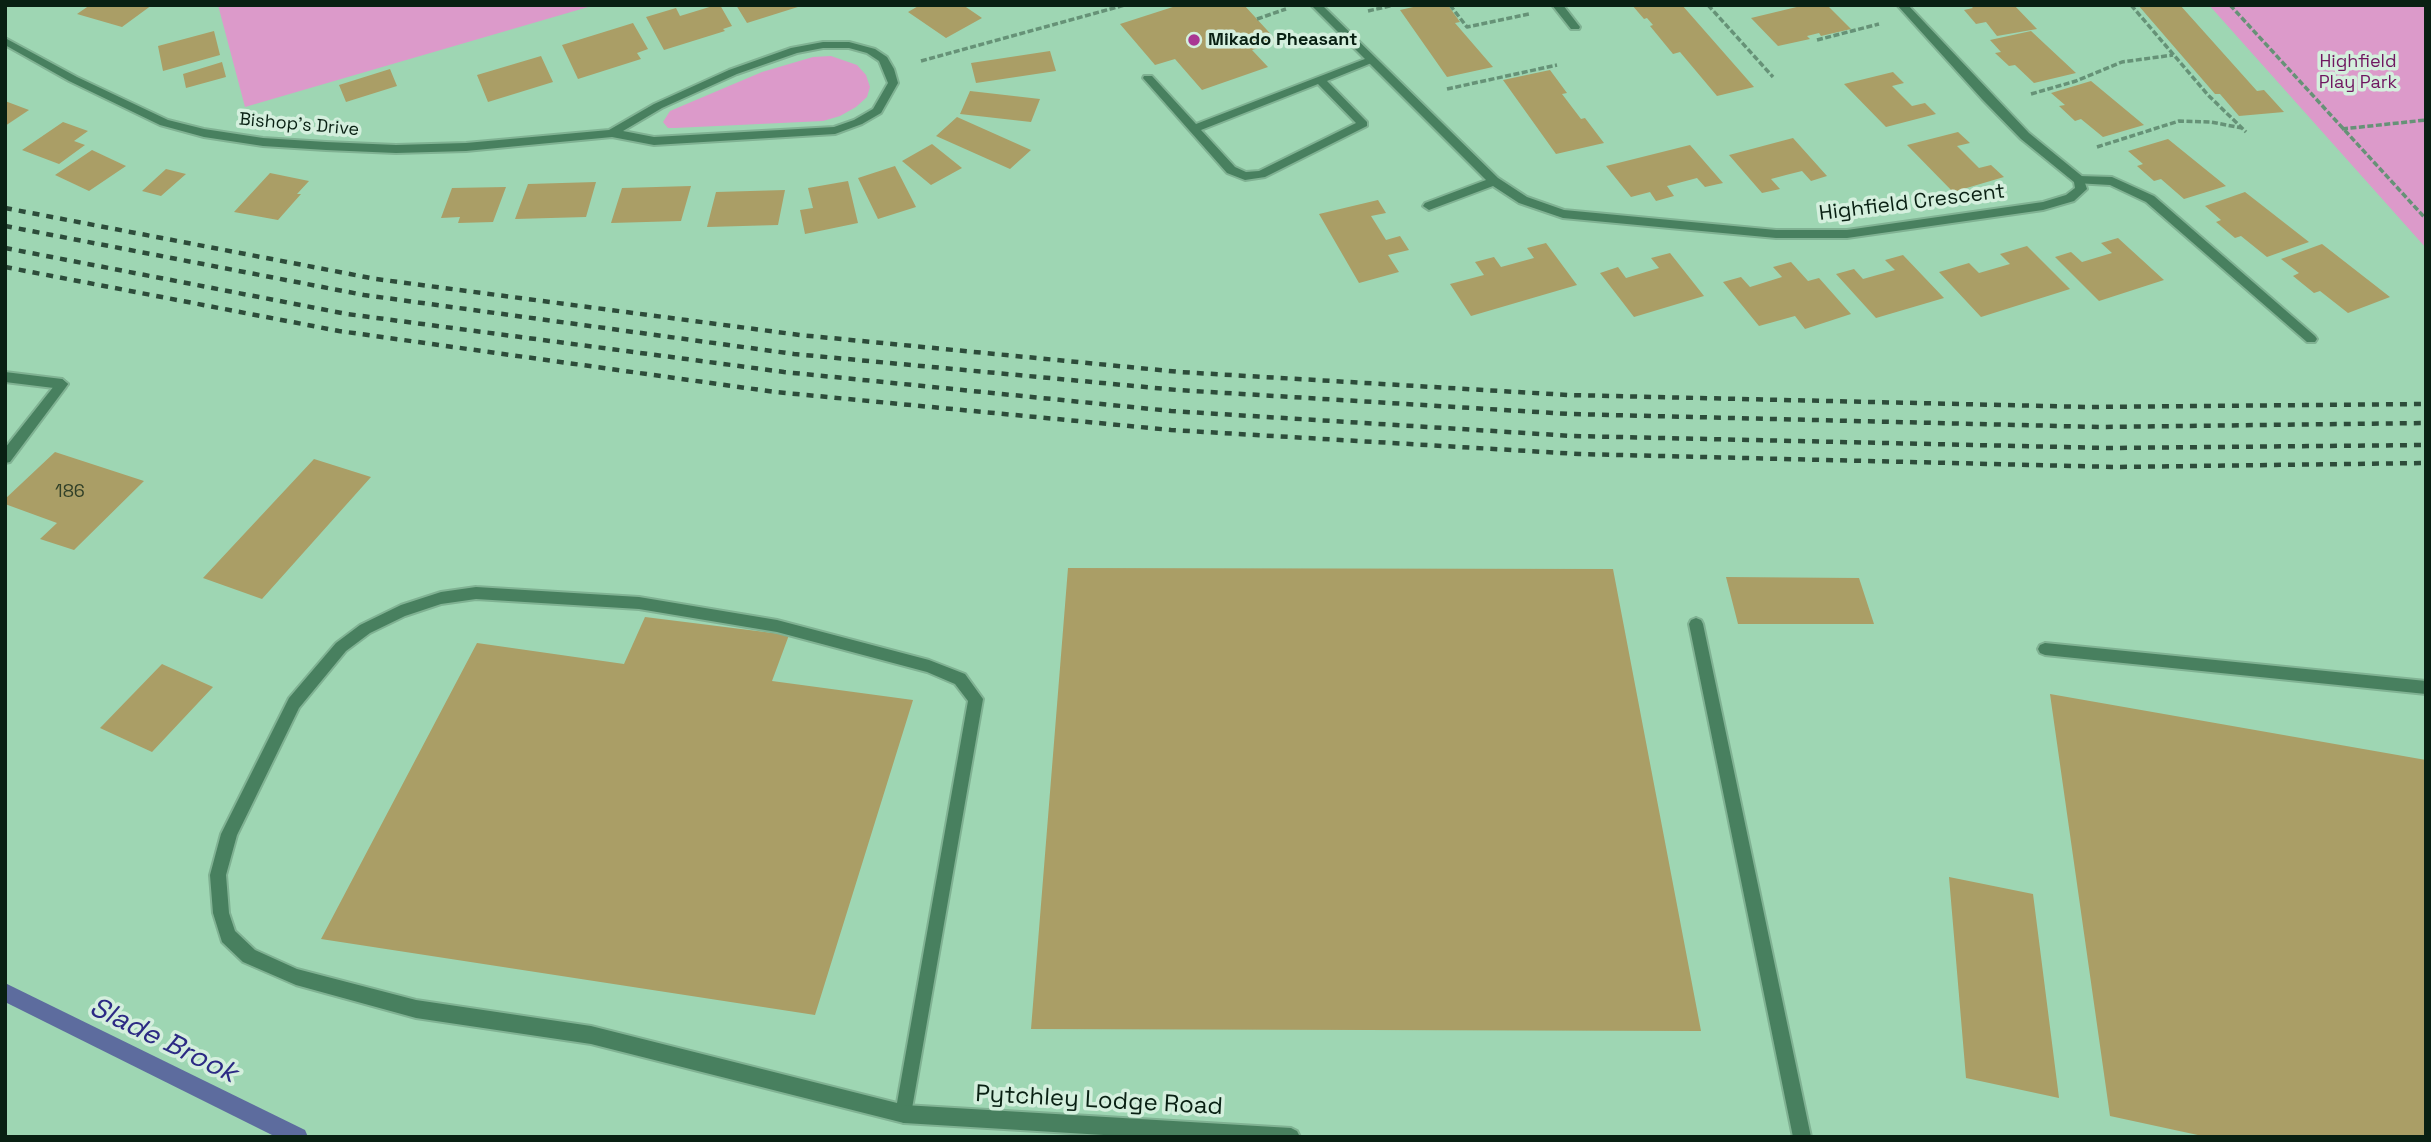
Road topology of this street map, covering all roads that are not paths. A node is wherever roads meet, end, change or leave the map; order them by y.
1 (1316, 5) edge
2 (1902, 5) edge
3 (1558, 6) edge
4 (1575, 27) dead end
5 (5, 41) edge
6 (1370, 60) junction
7 (1148, 78) dead end
8 (1320, 79) junction
9 (1195, 129) junction
10 (612, 133) junction
11 (1494, 180) junction
12 (2079, 180) junction
13 (1429, 206) dead end
14 (2311, 339) dead end
15 (5, 377) edge
16 (5, 458) edge
17 (1696, 624) dead end
18 (2045, 649) dead end
19 (2426, 688) edge
20 (904, 1114) junction
21 (1291, 1137) edge
22 (1802, 1137) edge

1 - 6 street, Highfield Crescent
2 - 12 street
3 - 4 street
5 - 10 street, Bishop's Drive
6 - 8 street
6 - 11 street, Highfield Crescent
7 - 9 street
8 - 9 street
8 - 9 street
10 - 10 street, Bishop's Drive
11 - 12 street, Highfield Crescent
11 - 13 street
12 - 14 street
15 - 16 street
17 - 22 street
18 - 19 street
20 - 20 street, Pytchley Lodge Road
20 - 21 street, Pytchley Lodge Road

